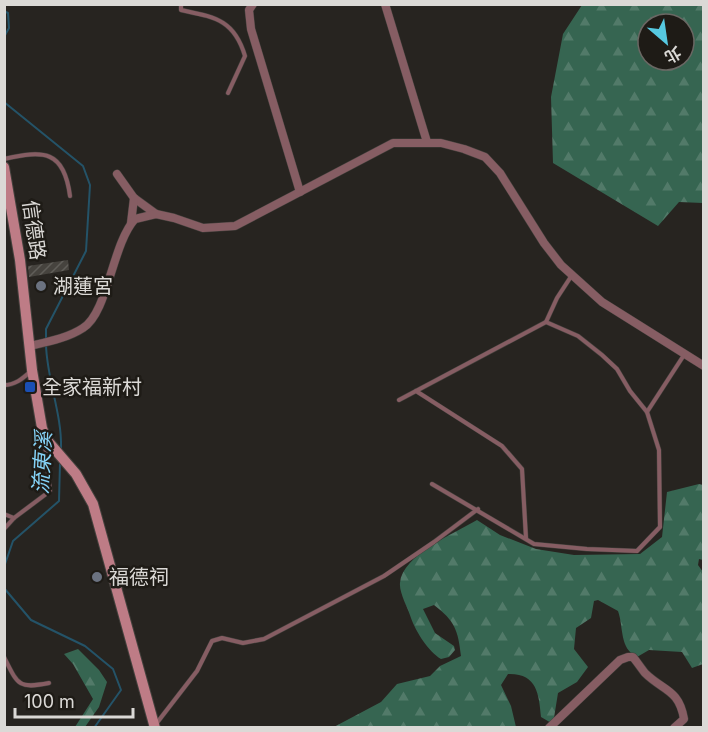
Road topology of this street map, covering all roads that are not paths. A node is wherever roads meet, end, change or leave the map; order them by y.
1 (182, 4) edge
2 (253, 4) edge
3 (385, 4) edge
4 (228, 93) dead end
5 (427, 142) junction
6 (4, 159) edge
7 (4, 168) edge
8 (117, 174) dead end
9 (300, 192) junction
10 (70, 196) dead end
11 (134, 198) junction
12 (156, 214) junction
13 (131, 223) junction
14 (572, 275) junction
15 (546, 322) junction
16 (34, 345) junction
17 (684, 354) junction
18 (704, 366) edge
19 (32, 370) junction
20 (4, 385) edge
21 (416, 391) junction
22 (399, 400) dead end
23 (647, 412) junction
24 (45, 437) junction
25 (432, 484) dead end
26 (478, 510) junction
27 (4, 514) edge
28 (14, 518) junction
29 (4, 529) edge
30 (526, 538) junction
31 (4, 657) edge
32 (49, 683) dead end
33 (154, 727) edge
34 (549, 728) edge
35 (674, 728) edge

1 - 4 lane
2 - 9 street
3 - 5 street
5 - 9 street
5 - 14 street
6 - 10 lane
7 - 16 street, 信德路
8 - 11 street
9 - 12 street
11 - 12 street
11 - 13 street
12 - 13 street
13 - 16 street
14 - 15 lane
14 - 17 street
15 - 21 lane
15 - 23 lane
16 - 19 street, 信德路
17 - 18 street
17 - 23 lane
19 - 20 lane
19 - 24 street, 信德路
21 - 22 lane
21 - 30 lane
23 - 30 lane
24 - 28 lane
24 - 33 street
25 - 26 lane
26 - 30 lane
26 - 33 lane
27 - 28 lane
28 - 29 lane
31 - 32 lane
34 - 35 street

